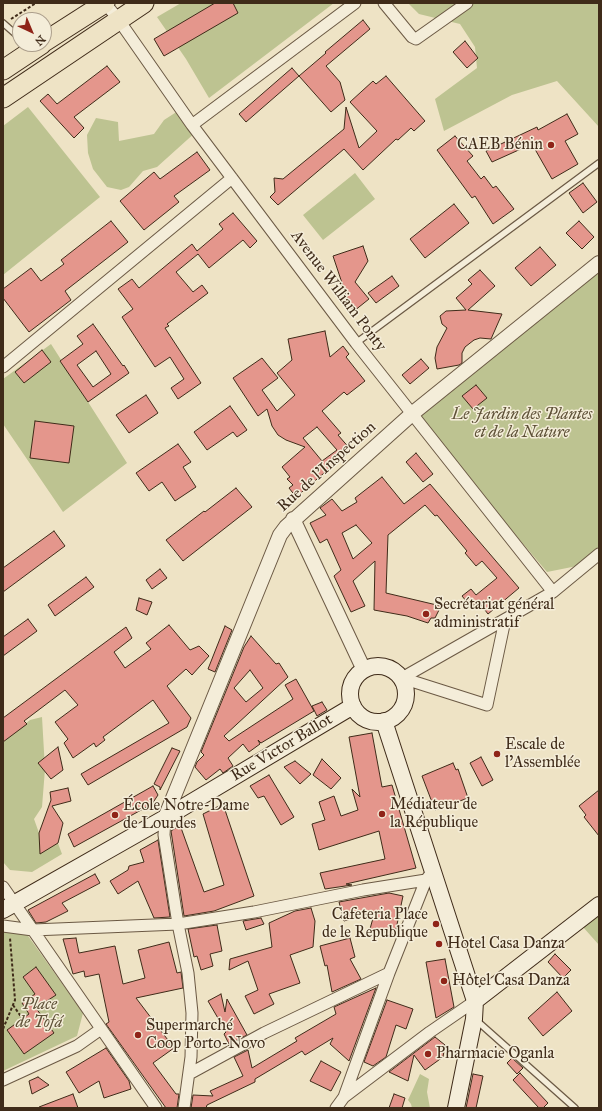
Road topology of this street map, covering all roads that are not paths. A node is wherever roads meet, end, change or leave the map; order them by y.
1 (105, 3) edge
2 (144, 3) edge
3 (355, 3) edge
4 (384, 3) edge
5 (466, 3) edge
6 (118, 19) junction
7 (3, 24) edge
8 (12, 30) edge
9 (52, 33) edge
10 (24, 52) edge
11 (3, 70) edge
12 (3, 98) edge
13 (192, 125) junction
14 (599, 163) edge
15 (232, 178) junction
16 (599, 263) edge
17 (356, 343) junction
18 (3, 367) edge
19 (413, 414) junction
20 (293, 519) junction
21 (599, 554) edge
22 (553, 592) junction
23 (505, 620) junction
24 (364, 670) junction
25 (402, 678) junction
26 (353, 706) junction
27 (384, 721) junction
28 (165, 818) junction
29 (430, 876) junction
30 (3, 887) edge
31 (599, 905) edge
32 (9, 907) edge
33 (178, 924) junction
34 (6, 926) edge
35 (33, 930) junction
36 (388, 973) junction
37 (475, 1001) junction
38 (474, 1019) junction
39 (101, 1029) junction
40 (189, 1074) junction
41 (3, 1080) edge
42 (344, 1097) junction
43 (156, 1108) edge
44 (184, 1108) edge
45 (336, 1108) edge
46 (456, 1108) edge
47 (575, 1108) edge

1 - 6 street, Avenue William Ponty
1 - 9 highway
2 - 6 highway
3 - 13 street
4 - 5 street
6 - 12 highway
6 - 13 street, Avenue William Ponty
7 - 8 lane
10 - 11 highway
13 - 15 street, Avenue William Ponty
14 - 17 lane
15 - 17 street, Avenue William Ponty
15 - 18 street
16 - 19 street, Rue de l'Inspection
17 - 19 street, Avenue William Ponty
19 - 20 street, Rue de l'Inspection
19 - 22 street, Avenue William Ponty
20 - 24 street
20 - 28 street, Rue de l'Inspection
21 - 22 street
22 - 23 street
23 - 25 street
23 - 25 street
24 - 25 main road
24 - 26 main road
25 - 27 main road
26 - 27 main road
26 - 28 main road, Rue Victor Ballot
27 - 29 main road
28 - 32 main road, Rue Victor Ballot
28 - 33 street
29 - 33 street
29 - 36 street
29 - 37 main road
30 - 32 street
31 - 37 main road
32 - 35 street
33 - 35 street
33 - 40 street
34 - 35 street
35 - 39 street
36 - 40 street
36 - 42 street
37 - 38 main road
37 - 42 street
38 - 46 main road
38 - 47 lane
39 - 41 street
39 - 43 street
40 - 44 street
42 - 45 street

